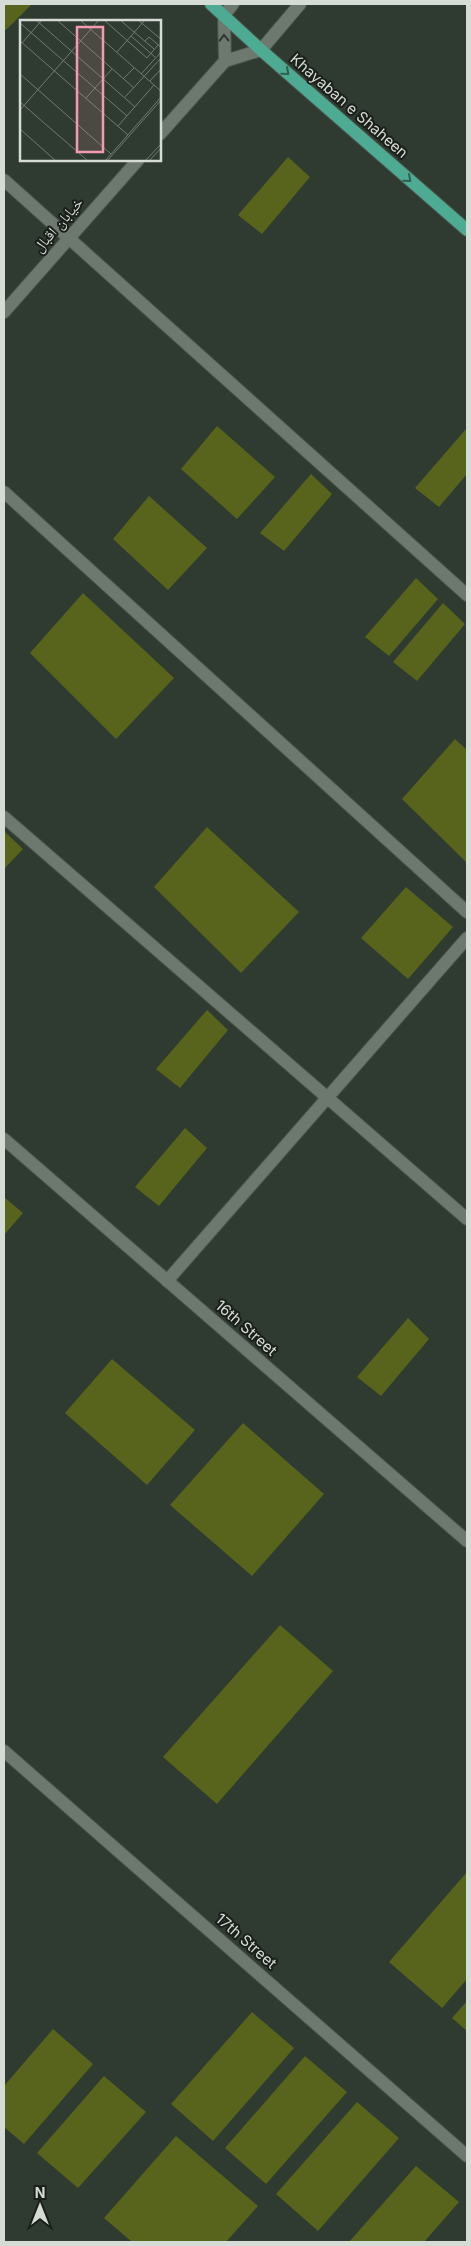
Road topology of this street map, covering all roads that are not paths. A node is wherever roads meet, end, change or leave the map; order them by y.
1 (211, 4) edge
2 (233, 4) edge
3 (300, 4) edge
4 (224, 15) junction
5 (261, 50) junction
6 (225, 61) junction
7 (161, 133) edge
8 (137, 161) edge
9 (4, 180) edge
10 (467, 230) edge
11 (70, 237) junction
12 (4, 312) edge
13 (4, 492) edge
14 (467, 595) edge
15 (4, 817) edge
16 (467, 912) edge
17 (467, 938) edge
18 (327, 1098) junction
19 (4, 1139) edge
20 (467, 1219) edge
21 (167, 1281) junction
22 (467, 1541) edge
23 (4, 1751) edge
24 (467, 2156) edge

1 - 4 main road, Khayaban e Shaheen
2 - 4 street
3 - 5 street
4 - 5 main road, Khayaban e Shaheen
6 -> 4 street
5 - 6 street
5 -> 10 main road, Khayaban e Shaheen
6 - 7 street
8 - 11 street, خیابان اقبال
9 - 11 street
11 - 12 street, خیابان اقبال
11 - 14 street
13 - 16 street
15 - 18 street
17 - 18 street
18 - 20 street
18 - 21 street
19 - 21 street, 16th Street
21 - 22 street, 16th Street
23 - 24 street, 17th Street

